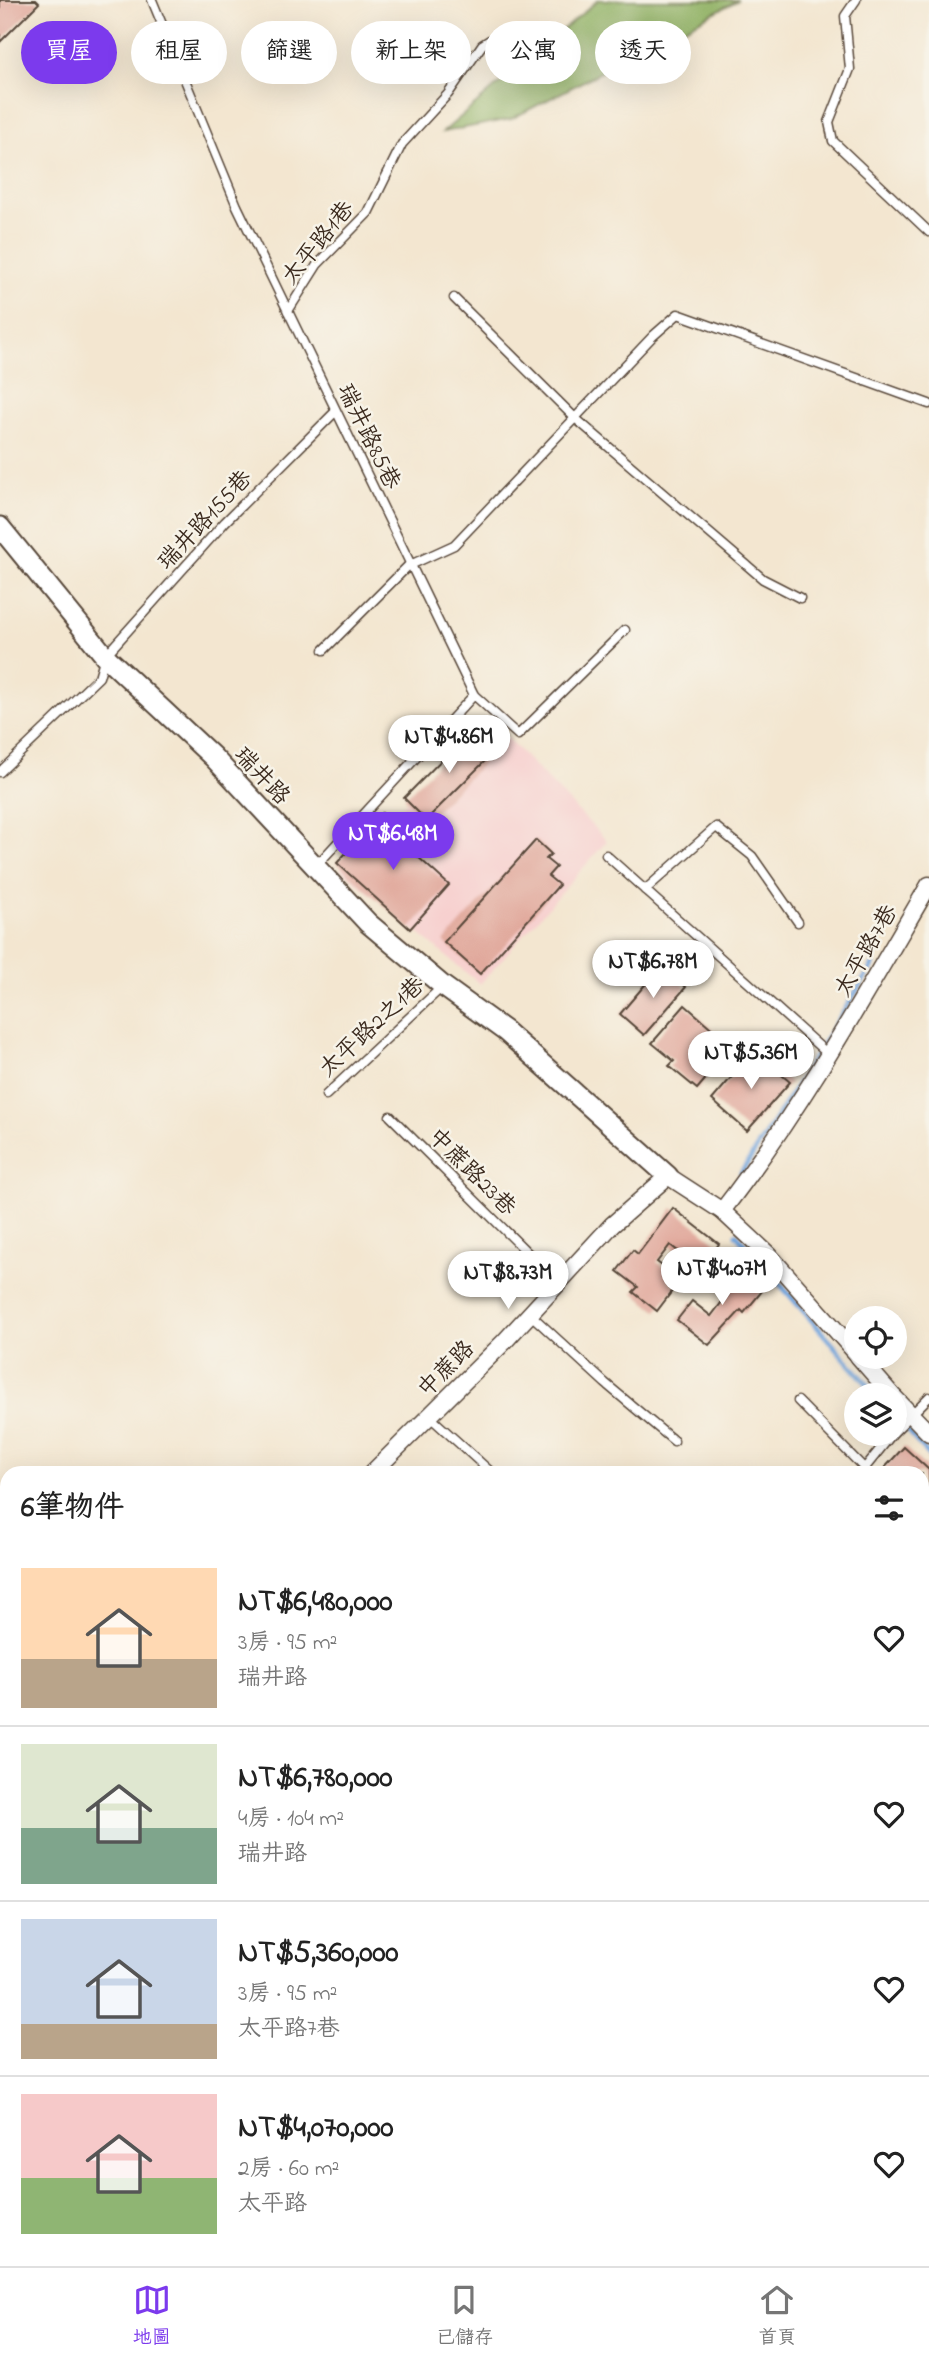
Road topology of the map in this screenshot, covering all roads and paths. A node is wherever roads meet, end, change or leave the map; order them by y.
1 (152, 0) edge
2 (856, 0) edge
3 (485, 44) edge
4 (929, 232) edge
5 (454, 298) dead end
6 (288, 311) junction
7 (929, 404) edge
8 (335, 412) junction
9 (575, 418) junction
10 (0, 527) edge
11 (408, 566) junction
12 (800, 598) dead end
13 (625, 630) dead end
14 (324, 650) dead end
15 (105, 656) junction
16 (474, 695) junction
17 (0, 772) edge
18 (606, 855) dead end
19 (316, 866) junction
20 (929, 885) edge
21 (645, 890) junction
22 (798, 922) dead end
23 (443, 986) junction
24 (829, 1055) junction
25 (326, 1095) dead end
26 (390, 1116) dead end
27 (668, 1176) junction
28 (722, 1211) junction
29 (558, 1283) junction
30 (530, 1314) junction
31 (844, 1340) edge
32 (869, 1369) edge
33 (882, 1383) edge
34 (929, 1397) edge
35 (798, 1402) dead end
36 (907, 1412) edge
37 (909, 1414) junction
38 (429, 1416) junction
39 (907, 1417) edge
40 (929, 1433) edge
41 (674, 1441) dead end
42 (883, 1446) edge
43 (380, 1466) edge
44 (484, 1466) edge
45 (857, 1466) edge
46 (866, 1466) edge

1 - 6 lane, 瑞井路85巷
2 - 4 lane
3 - 6 lane, 太平路1巷
5 - 9 lane
6 - 8 lane, 瑞井路85巷
7 - 9 lane
8 - 11 lane, 瑞井路85巷
8 - 15 lane, 瑞井路155巷
9 - 11 lane
9 - 12 lane
10 - 15 street, 瑞井路
11 - 14 lane
11 - 16 lane, 瑞井路85巷
13 - 16 lane, 瑞井路85巷
15 - 17 lane, 瑞井路155巷
15 - 19 street, 瑞井路
16 - 19 lane
18 - 21 lane
19 - 23 street, 瑞井路
20 - 24 street, 太平路7巷
21 - 22 lane
21 - 24 lane
23 - 25 lane, 太平路2之1巷
23 - 27 street, 瑞井路
24 - 28 street, 太平路7巷
26 - 29 lane, 中蔗路23巷
27 - 28 street
27 - 29 street, 中蔗路
28 - 31 street
29 - 30 street, 中蔗路
30 - 38 street, 中蔗路
30 - 41 lane
32 - 33 street
34 - 37 lane
35 - 45 lane
36 - 37 street
37 - 39 lane
37 - 40 street
38 - 43 street, 中蔗路
38 - 44 lane
42 - 46 lane

